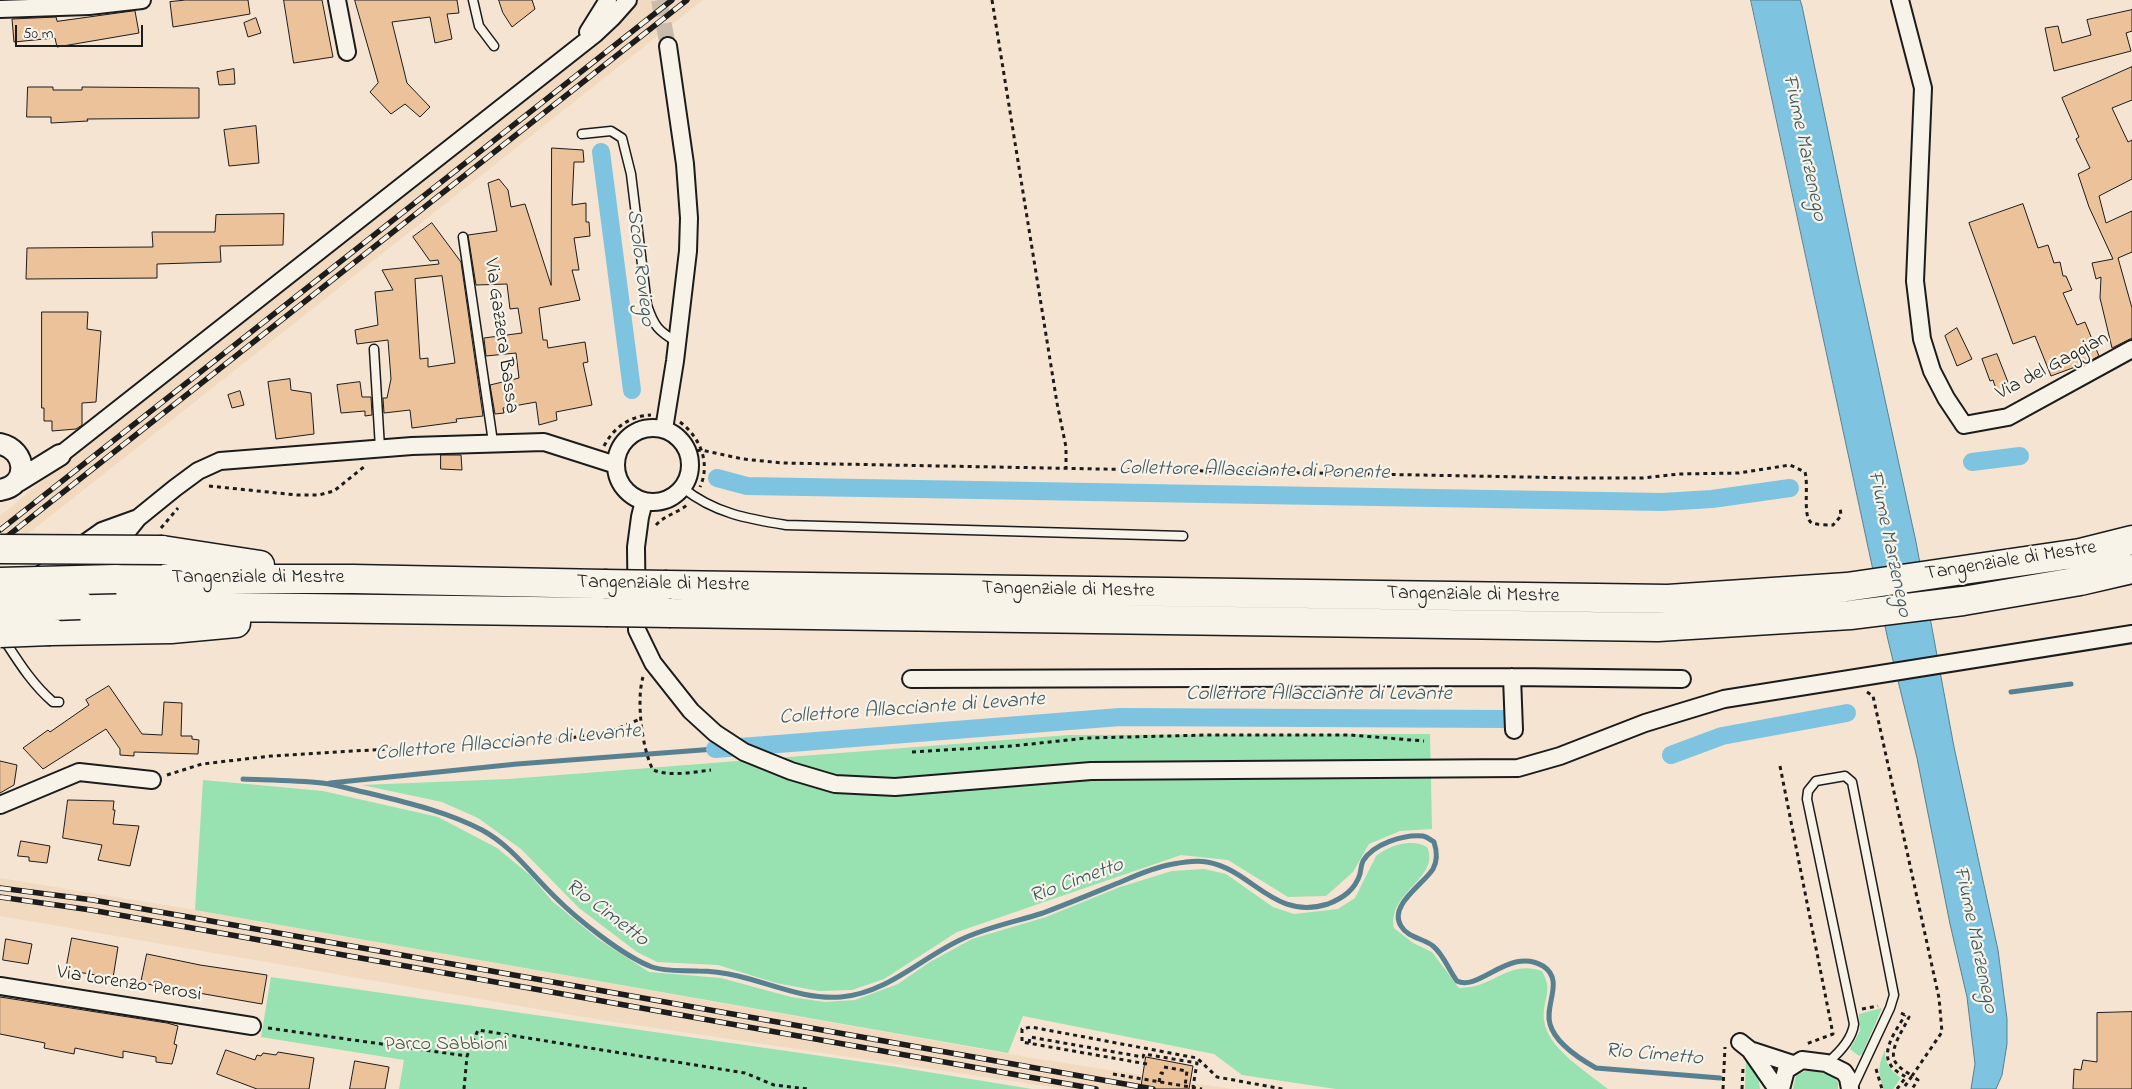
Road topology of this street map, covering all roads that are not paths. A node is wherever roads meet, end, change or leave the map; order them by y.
1 (142, 0) edge
2 (337, 0) edge
3 (473, 0) edge
4 (608, 0) edge
5 (628, 0) edge
6 (1900, 0) edge
7 (0, 9) edge
8 (582, 42) junction
9 (494, 46) dead end
10 (668, 46) tunnel mouth
11 (346, 52) dead end
12 (582, 134) dead end
13 (464, 237) dead end
14 (677, 342) junction
15 (2132, 348) edge
16 (374, 349) dead end
17 (661, 417) junction
18 (494, 442) junction
19 (7, 444) edge
20 (380, 448) junction
21 (60, 455) junction
22 (608, 463) junction
23 (18, 481) junction
24 (0, 490) edge
25 (689, 493) junction
26 (644, 501) junction
27 (138, 518) junction
28 (1183, 536) dead end
29 (2132, 540) edge
30 (0, 549) edge
31 (2132, 569) edge
32 (353, 579) junction
33 (0, 582) edge
34 (0, 607) edge
35 (402, 608) junction
36 (0, 632) edge
37 (2132, 634) edge
38 (1512, 677) junction
39 (911, 679) dead end
40 (1682, 679) dead end
41 (59, 702) dead end
42 (1514, 730) dead end
43 (152, 780) road end
44 (0, 805) edge
45 (0, 986) edge
46 (252, 1026) road end
47 (1793, 1064) junction
48 (1826, 1064) junction
49 (1777, 1089) edge
50 (1781, 1089) edge
51 (1851, 1089) edge

1 - 7 street
2 - 11 street
3 - 9 lane
4 - 8 street
5 - 8 street
6 - 15 street, Via del Gaggian
8 - 21 street
10 - 14 street
12 - 14 lane
13 - 18 lane, Via Gazzera Bassa
14 - 17 street
16 - 20 lane
17 - 22 street
17 - 25 street
18 - 20 street, Via Gazzera Bassa
18 - 22 street, Via Gazzera Bassa
19 - 21 street
19 - 23 street
20 - 27 street, Via Gazzera Bassa
21 - 23 street
22 - 26 street
23 - 24 street
25 - 26 street
25 - 28 lane
26 - 37 street
27 - 34 street, Via Gazzera Bassa
27 - 36 street, Via Gazzera Bassa
29 - 32 highway, Tangenziale di Mestre, bridge
30 - 32 highway, bridge
31 - 35 highway, Tangenziale di Mestre, bridge
32 - 33 highway, Tangenziale di Mestre, bridge
34 - 35 highway, Tangenziale di Mestre, bridge
35 - 36 highway, bridge
36 - 41 lane
38 - 39 street
38 - 40 street
38 - 42 street
43 - 44 street
45 - 46 street, Via Lorenzo Perosi
47 - 48 street
47 - 49 street
47 - 50 street
48 - 51 street
48 - 51 lane

